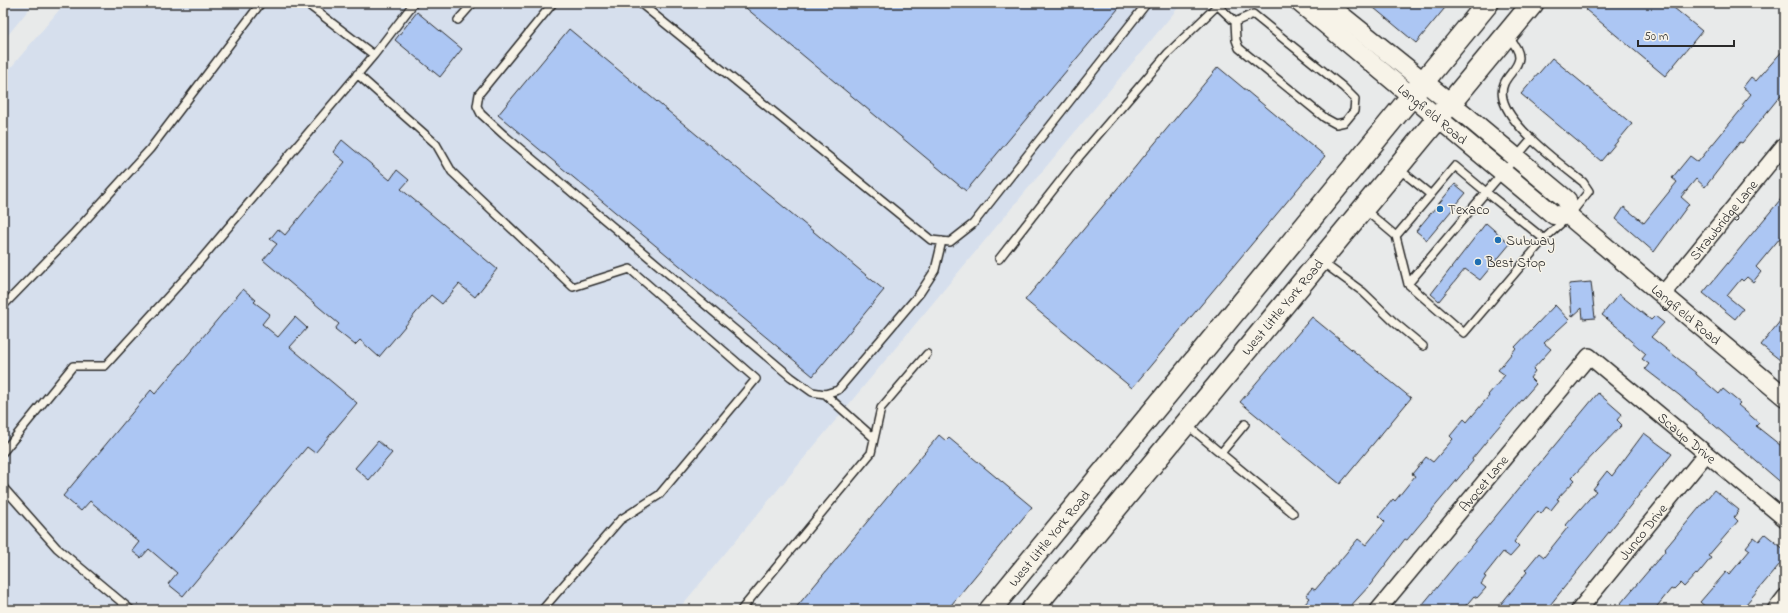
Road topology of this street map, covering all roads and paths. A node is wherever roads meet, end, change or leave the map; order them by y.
1 (261, 3) edge
2 (306, 3) edge
3 (414, 3) edge
4 (473, 3) edge
5 (553, 3) edge
6 (640, 3) edge
7 (1147, 3) edge
8 (1300, 3) edge
9 (1326, 3) edge
10 (1488, 3) edge
11 (1533, 3) edge
12 (1219, 5) edge
13 (458, 20) dead end
14 (1235, 22) junction
15 (1506, 35) junction
16 (374, 55) junction
17 (357, 74) junction
18 (1417, 89) junction
19 (1450, 103) junction
20 (1438, 119) junction
21 (1532, 139) junction
22 (1785, 144) edge
23 (1516, 157) junction
24 (1397, 167) junction
25 (1501, 172) junction
26 (1486, 192) junction
27 (1431, 195) junction
28 (1363, 209) junction
29 (1561, 216) junction
30 (1396, 236) junction
31 (1544, 239) junction
32 (942, 241) junction
33 (999, 259) dead end
34 (1320, 260) junction
35 (1408, 284) junction
36 (1256, 285) junction
37 (1662, 295) junction
38 (3, 306) edge
39 (1283, 306) junction
40 (1423, 346) dead end
41 (927, 354) dead end
42 (1589, 356) joint
43 (825, 394) junction
44 (1785, 397) edge
45 (1186, 423) junction
46 (1245, 424) dead end
47 (874, 438) junction
48 (3, 452) edge
49 (1221, 453) junction
50 (1706, 454) junction
51 (1103, 472) junction
52 (3, 486) edge
53 (1129, 492) junction
54 (1293, 513) dead end
55 (1785, 520) edge
56 (1785, 597) edge
57 (131, 610) edge
58 (542, 610) edge
59 (741, 610) edge
60 (990, 610) edge
61 (1032, 610) edge
62 (1378, 610) edge
63 (1578, 610) edge
64 (1775, 610) edge

1 - 38 lane
2 - 16 lane
3 - 16 lane
4 - 13 lane
5 - 43 lane
6 - 32 lane
7 - 32 lane
8 - 18 street, Langfield Road
9 - 18 street, Langfield Road
10 - 18 main road, West Little York Road
11 - 15 main road, West Little York Road
12 - 14 lane
12 - 33 lane
14 - 14 lane
15 - 19 main road, West Little York Road
15 - 21 lane
16 - 17 lane
17 - 48 lane
17 - 58 lane
18 - 19 street, Langfield Road
18 - 20 street, Langfield Road
18 - 36 main road, West Little York Road
19 - 20 main road, West Little York Road
19 - 23 street, Langfield Road
20 - 24 main road, West Little York Road
20 - 25 street, Langfield Road
21 - 23 lane
21 - 29 lane
22 - 37 street, Strawbridge Lane
23 - 25 lane
23 - 29 street, Langfield Road
24 - 27 lane
24 - 28 main road, West Little York Road
25 - 26 lane
25 - 29 street, Langfield Road
26 - 27 lane
26 - 31 lane
26 - 35 lane
27 - 30 lane
28 - 30 lane
28 - 34 main road, West Little York Road
29 - 31 lane
29 - 37 street, Langfield Road
30 - 35 lane
31 - 35 lane
32 - 43 lane
34 - 39 main road, West Little York Road
34 - 40 lane
36 - 39 main road
36 - 51 main road, West Little York Road
37 - 44 street, Langfield Road
39 - 45 main road, West Little York Road
41 - 47 lane
42 - 50 street, Scaup Drive
42 - 62 street, Avocet Lane
43 - 47 lane
45 - 49 lane
45 - 53 main road, West Little York Road
46 - 49 lane
47 - 59 lane
49 - 54 lane
50 - 55 street, Scaup Drive
50 - 63 street, Junco Drive
51 - 53 main road
51 - 60 main road, West Little York Road
52 - 57 lane
53 - 61 main road, West Little York Road
56 - 64 street

